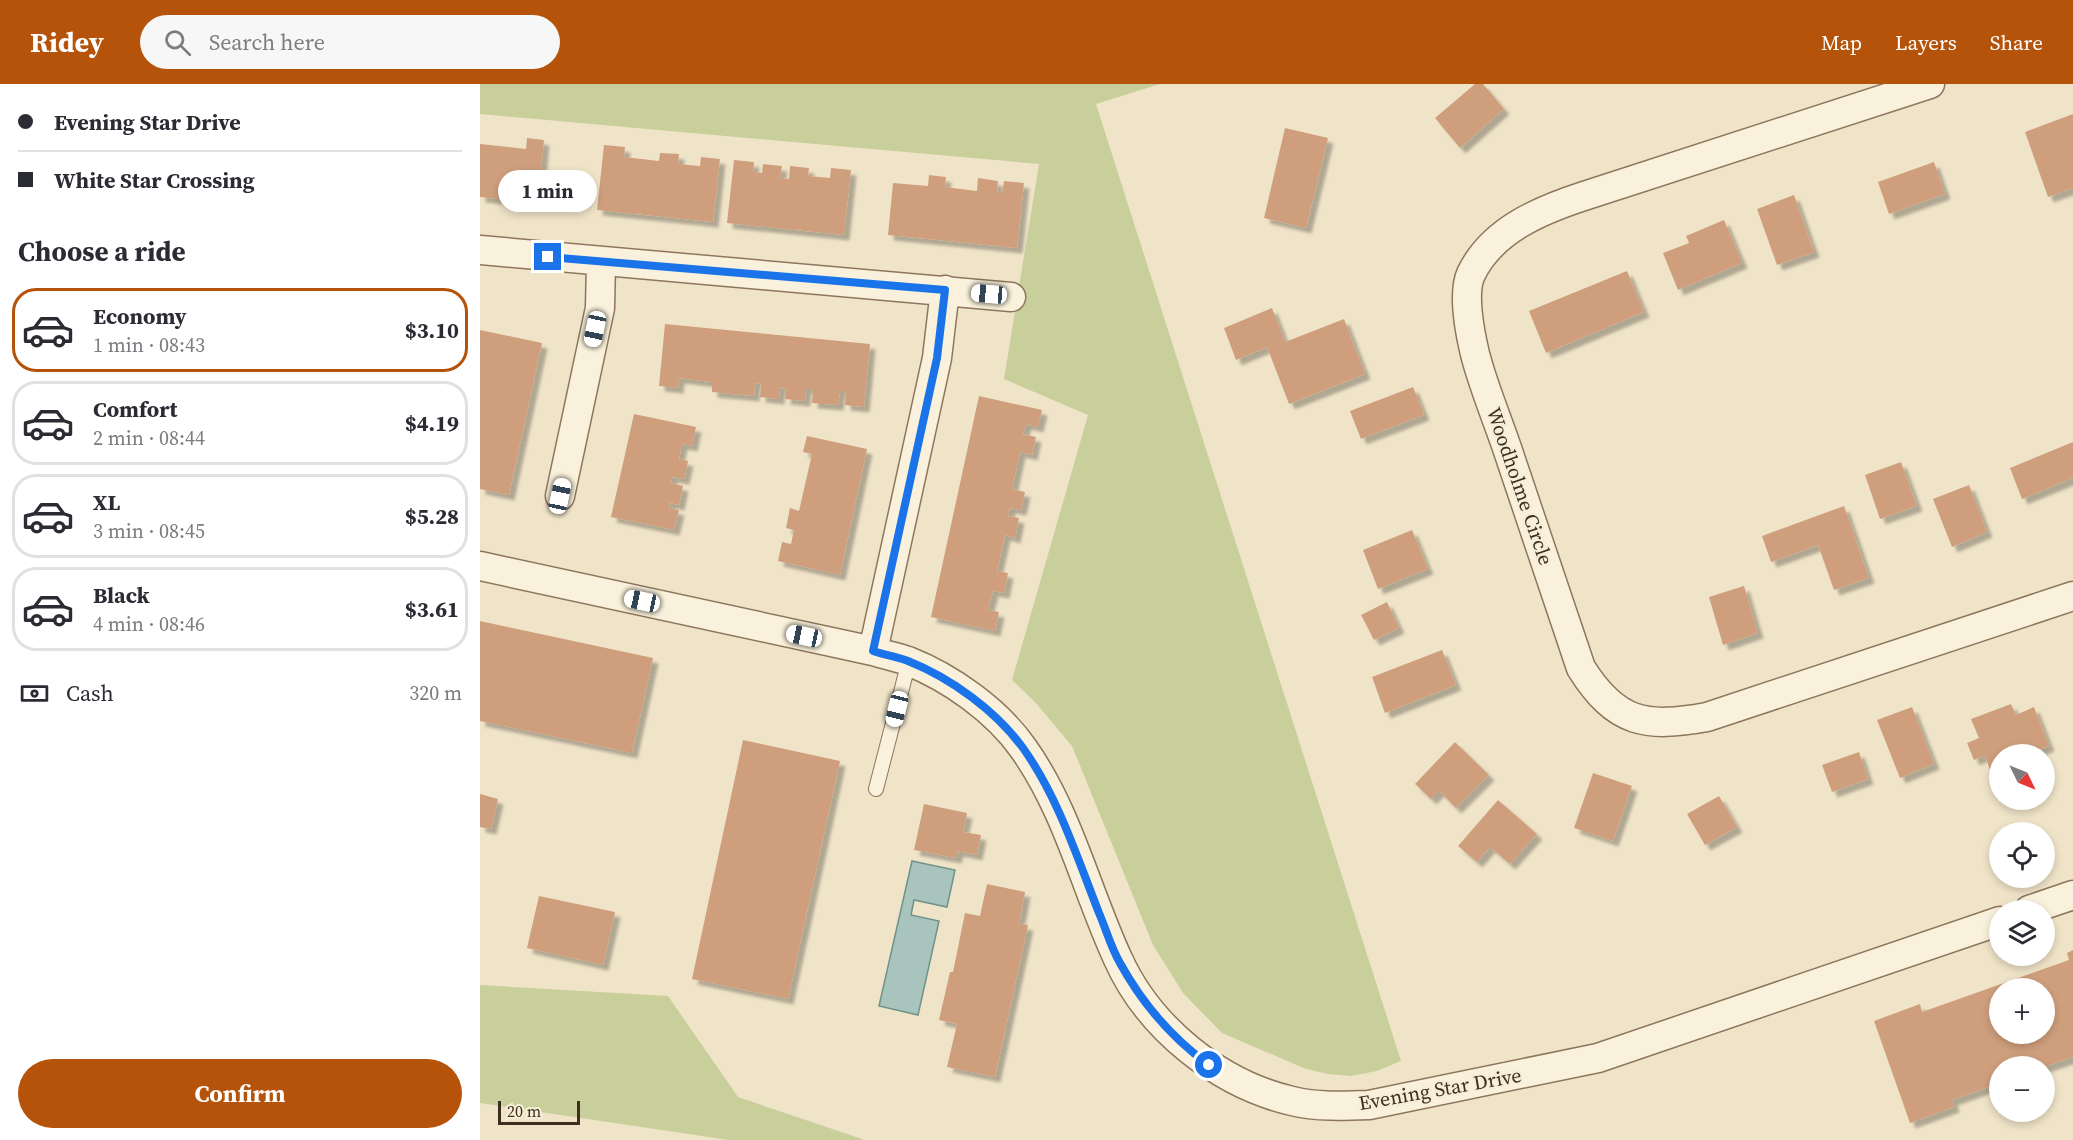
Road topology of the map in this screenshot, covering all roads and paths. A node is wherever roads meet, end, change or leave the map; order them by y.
1 (1930, 84) edge
2 (480, 250) edge
3 (601, 262) junction
4 (945, 290) junction
5 (1011, 297) dead end
6 (560, 496) dead end
7 (480, 566) edge
8 (2073, 596) edge
9 (873, 651) junction
10 (909, 662) junction
11 (876, 789) dead end
12 (2073, 895) edge
13 (2055, 901) edge
14 (1989, 925) edge

1 - 8 street, Woodholme Circle
2 - 3 street
3 - 4 street
3 - 6 street
4 - 5 street
4 - 9 street
7 - 9 street, Evening Star Drive
9 - 10 street, Evening Star Drive
10 - 11 lane
10 - 14 street, Evening Star Drive
12 - 13 street

